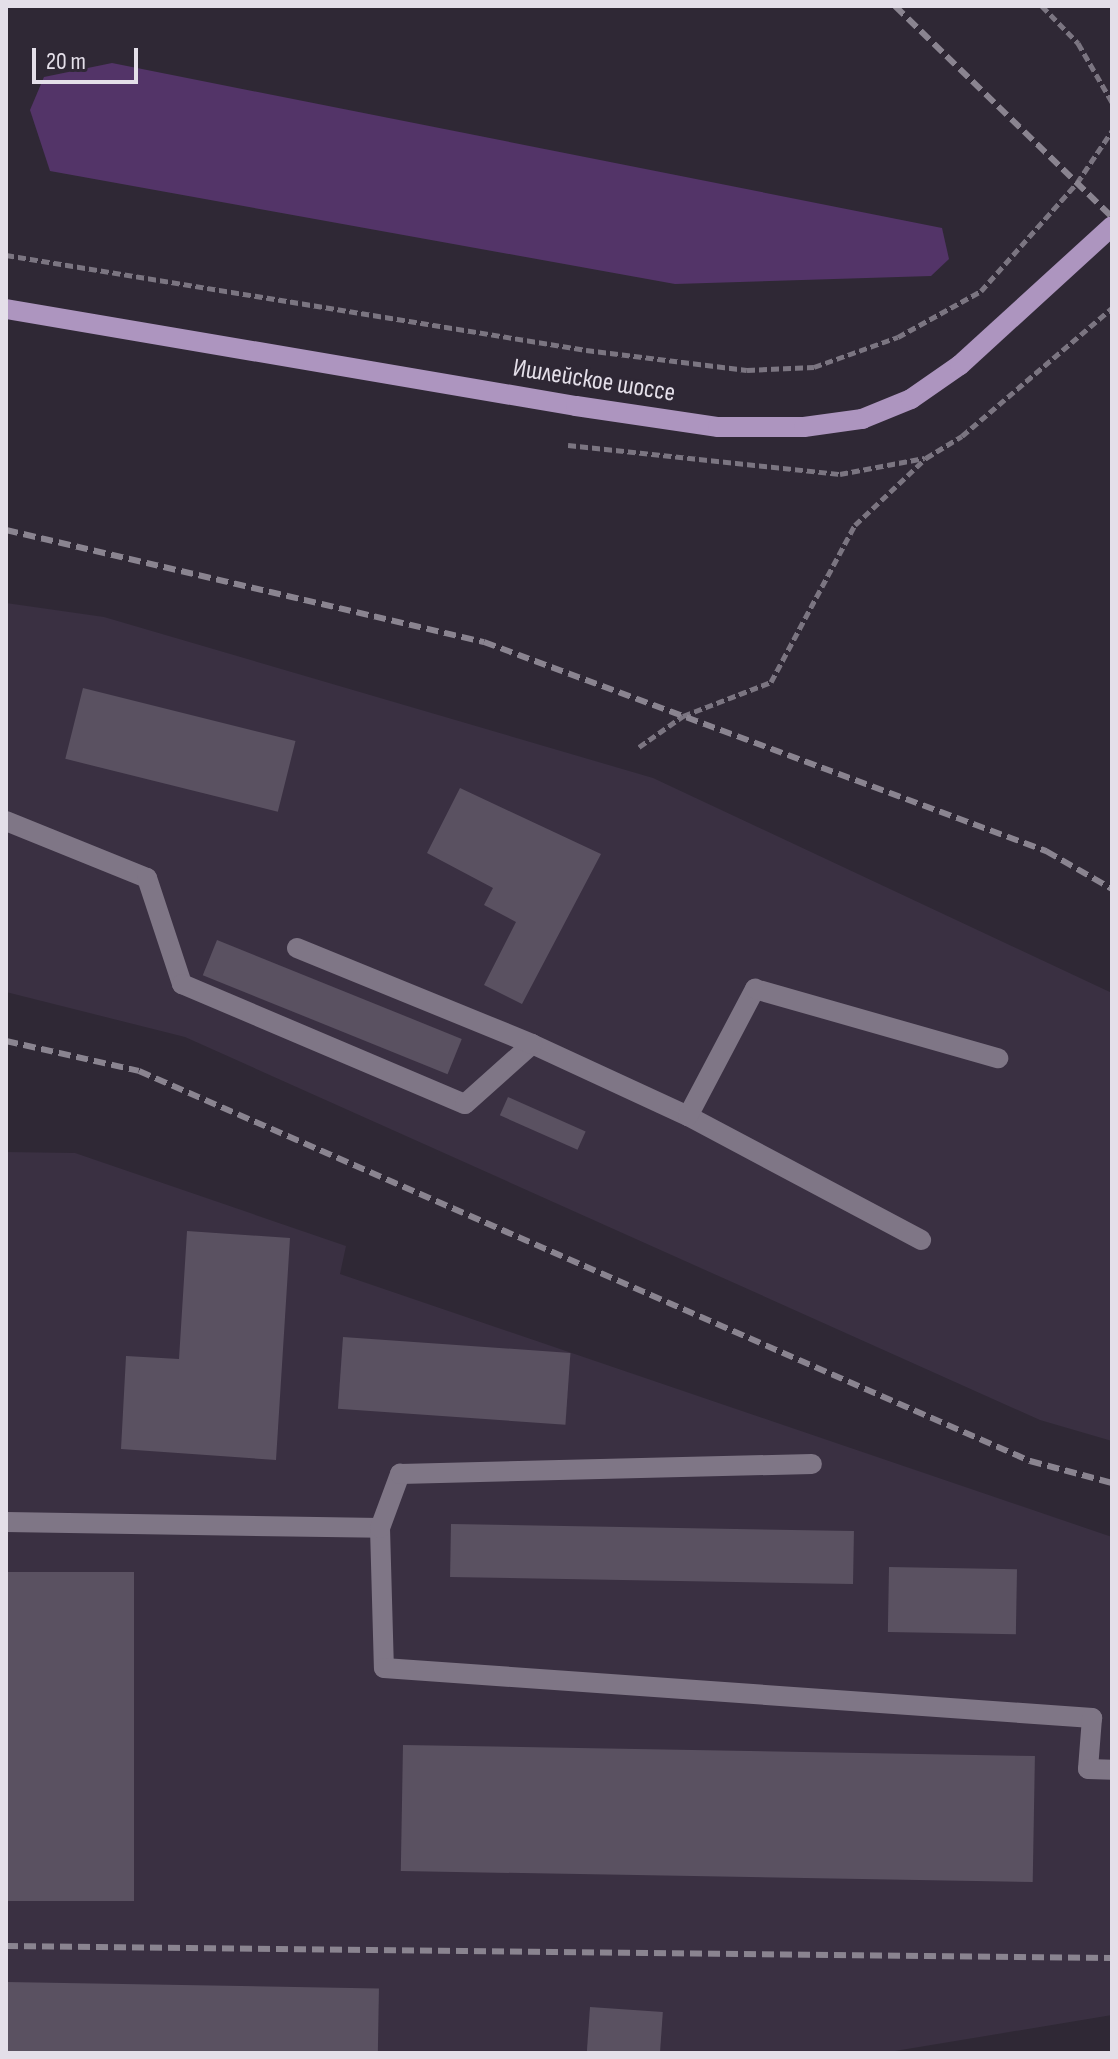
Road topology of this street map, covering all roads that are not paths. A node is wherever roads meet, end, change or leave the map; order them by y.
1 (1112, 226) edge
2 (6, 309) edge
3 (6, 821) edge
4 (297, 948) dead end
5 (532, 1044) junction
6 (998, 1058) dead end
7 (688, 1116) junction
8 (921, 1240) dead end
9 (812, 1464) dead end
10 (6, 1522) edge
11 (380, 1528) junction
12 (1112, 1770) edge

1 - 2 main road, Ишлейское шоссе
3 - 5 lane
4 - 5 lane
5 - 7 lane
6 - 7 lane
7 - 8 lane
9 - 11 lane
10 - 11 lane
11 - 12 lane

